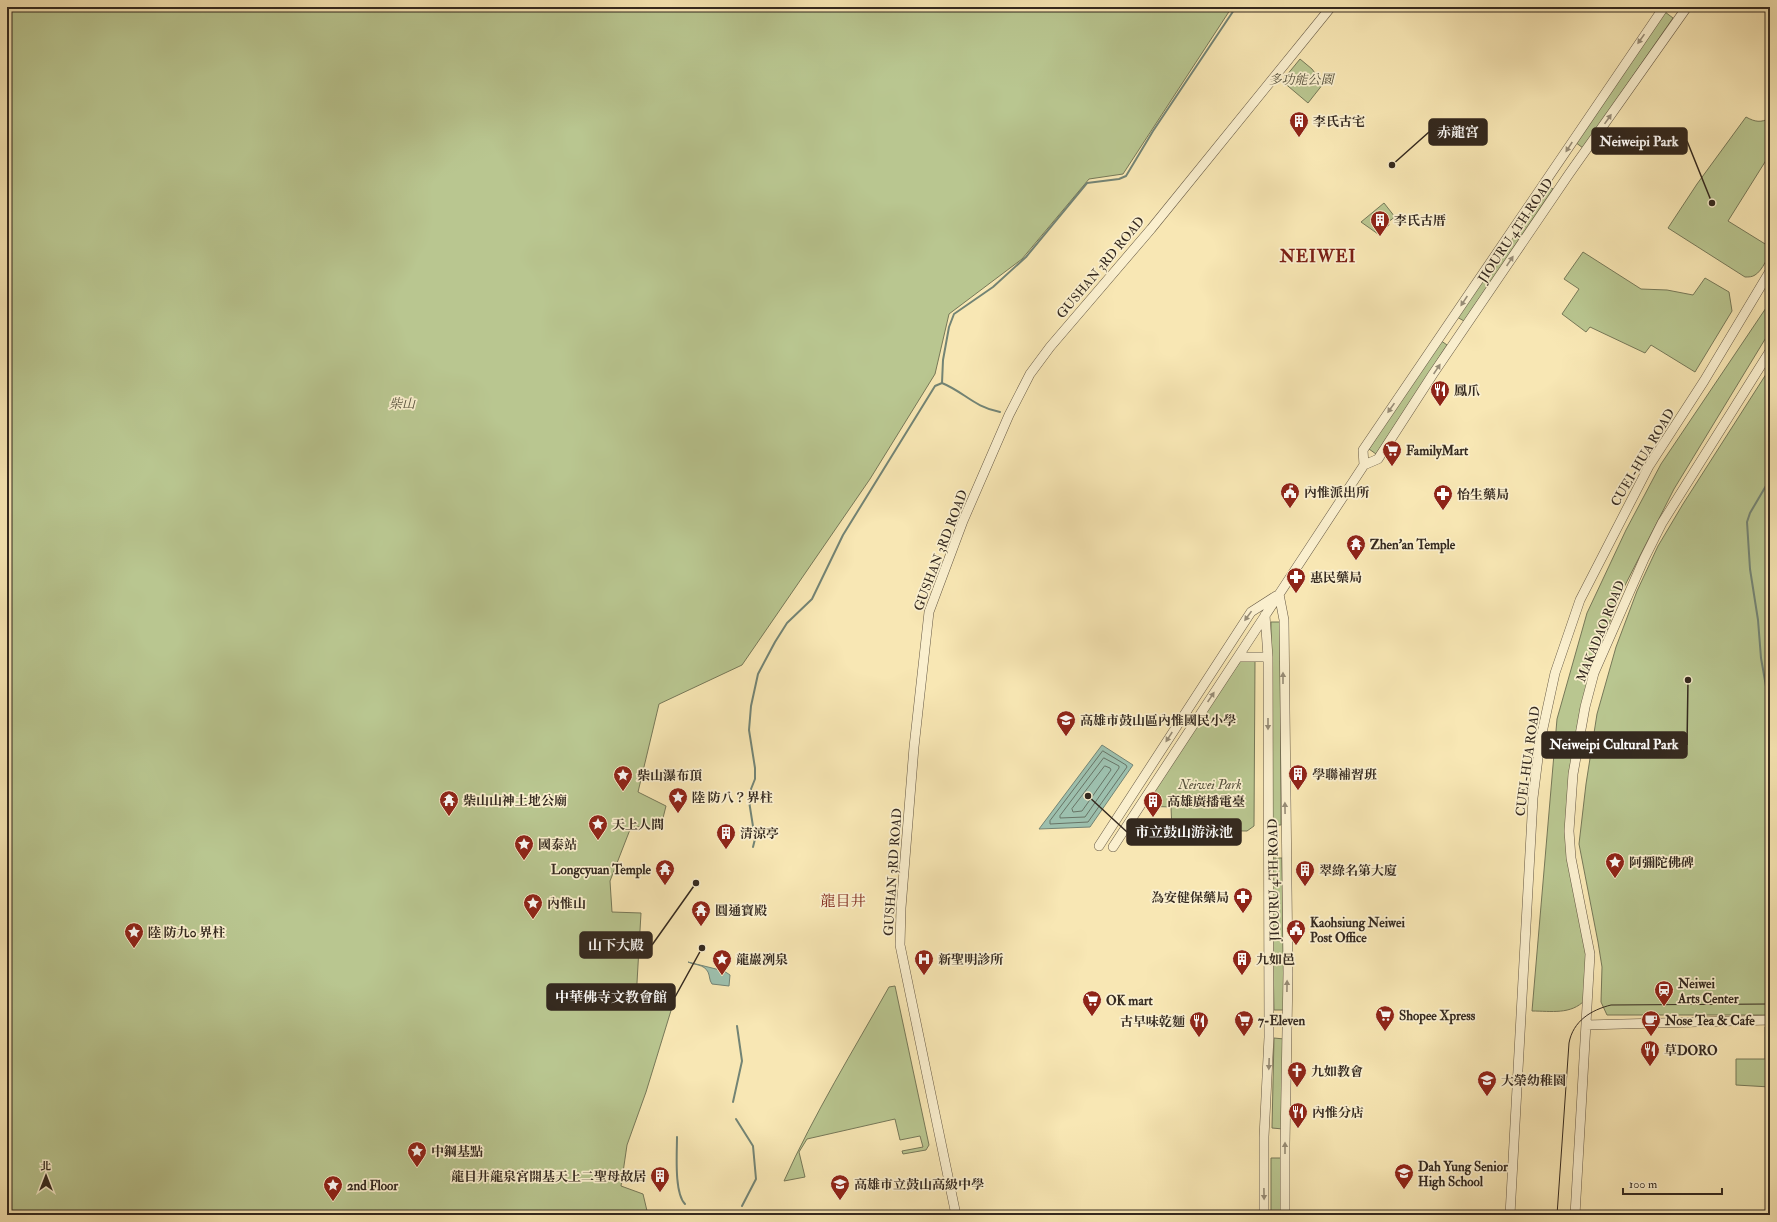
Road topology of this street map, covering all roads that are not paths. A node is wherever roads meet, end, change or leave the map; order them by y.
1 (1331, 7) edge
2 (1664, 7) edge
3 (1687, 7) edge
4 (1770, 271) edge
5 (1770, 351) edge
6 (1364, 465) junction
7 (1279, 594) junction
8 (1265, 615) junction
9 (1238, 657) junction
10 (1268, 657) junction
11 (1099, 846) dead end
12 (1113, 847) dead end
13 (1770, 1020) edge
14 (1586, 1025) junction
15 (956, 1215) edge
16 (1264, 1215) edge
17 (1285, 1215) edge
18 (1510, 1215) edge
19 (1575, 1215) edge

1 - 15 street, GUSHAN 3RD ROAD
2 -> 6 street, JIOURU 4TH ROAD
6 -> 3 street, JIOURU 4TH ROAD
4 - 18 street, CUEI-HUA ROAD
5 - 14 street, MAKADAO ROAD
6 - 7 street, JIOURU 4TH ROAD
7 - 8 street, JIOURU 4TH ROAD
7 -> 11 street, JIOURU 4TH ROAD
17 -> 7 street, JIOURU 4TH ROAD
8 - 9 street, JIOURU 4TH ROAD
8 - 10 street, JIOURU 4TH ROAD
9 - 10 street
12 -> 9 street, JIOURU 4TH ROAD
10 -> 16 street, JIOURU 4TH ROAD
13 - 14 street
14 - 19 street

